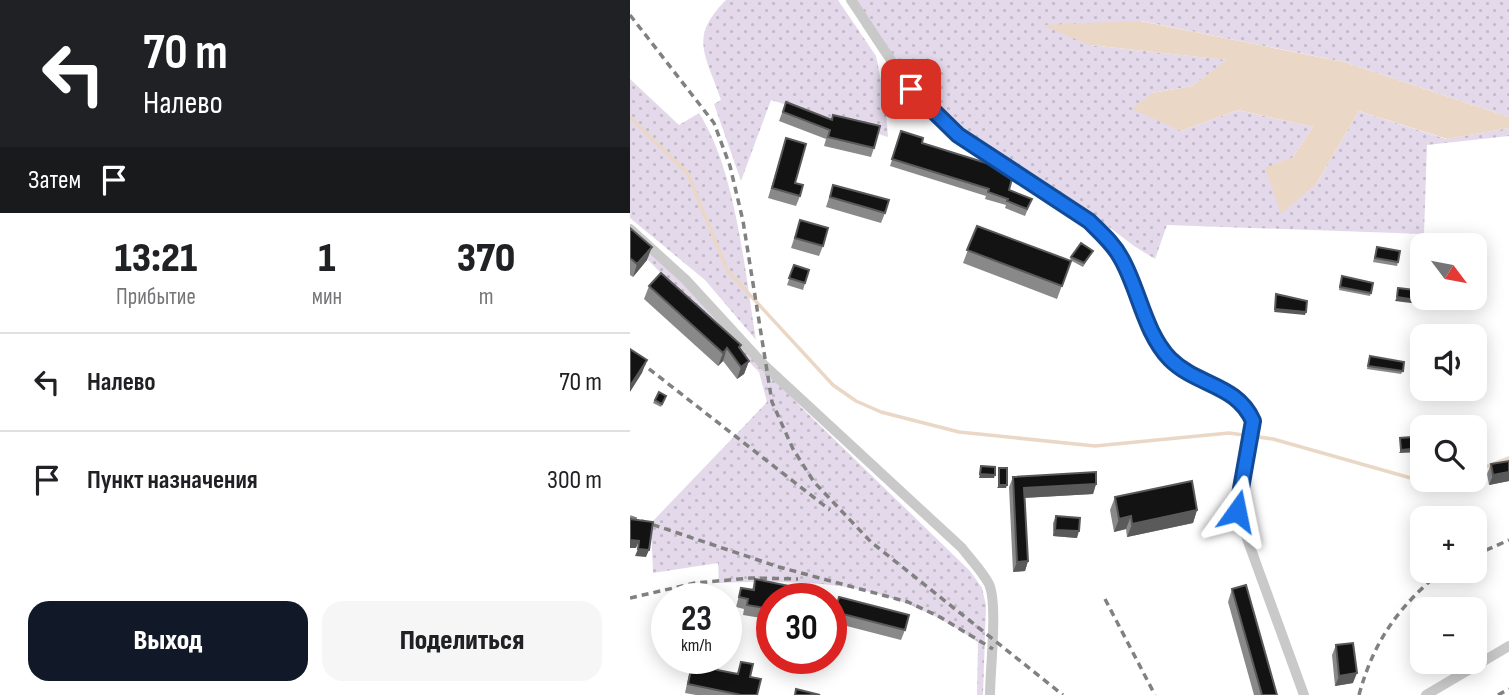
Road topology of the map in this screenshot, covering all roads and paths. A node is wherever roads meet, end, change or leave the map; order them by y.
1 (851, 0) edge
2 (630, 229) edge
3 (1509, 646) edge
4 (990, 695) edge
5 (1304, 695) edge
6 (1426, 695) edge

1 - 5 street
2 - 4 street
3 - 6 street

